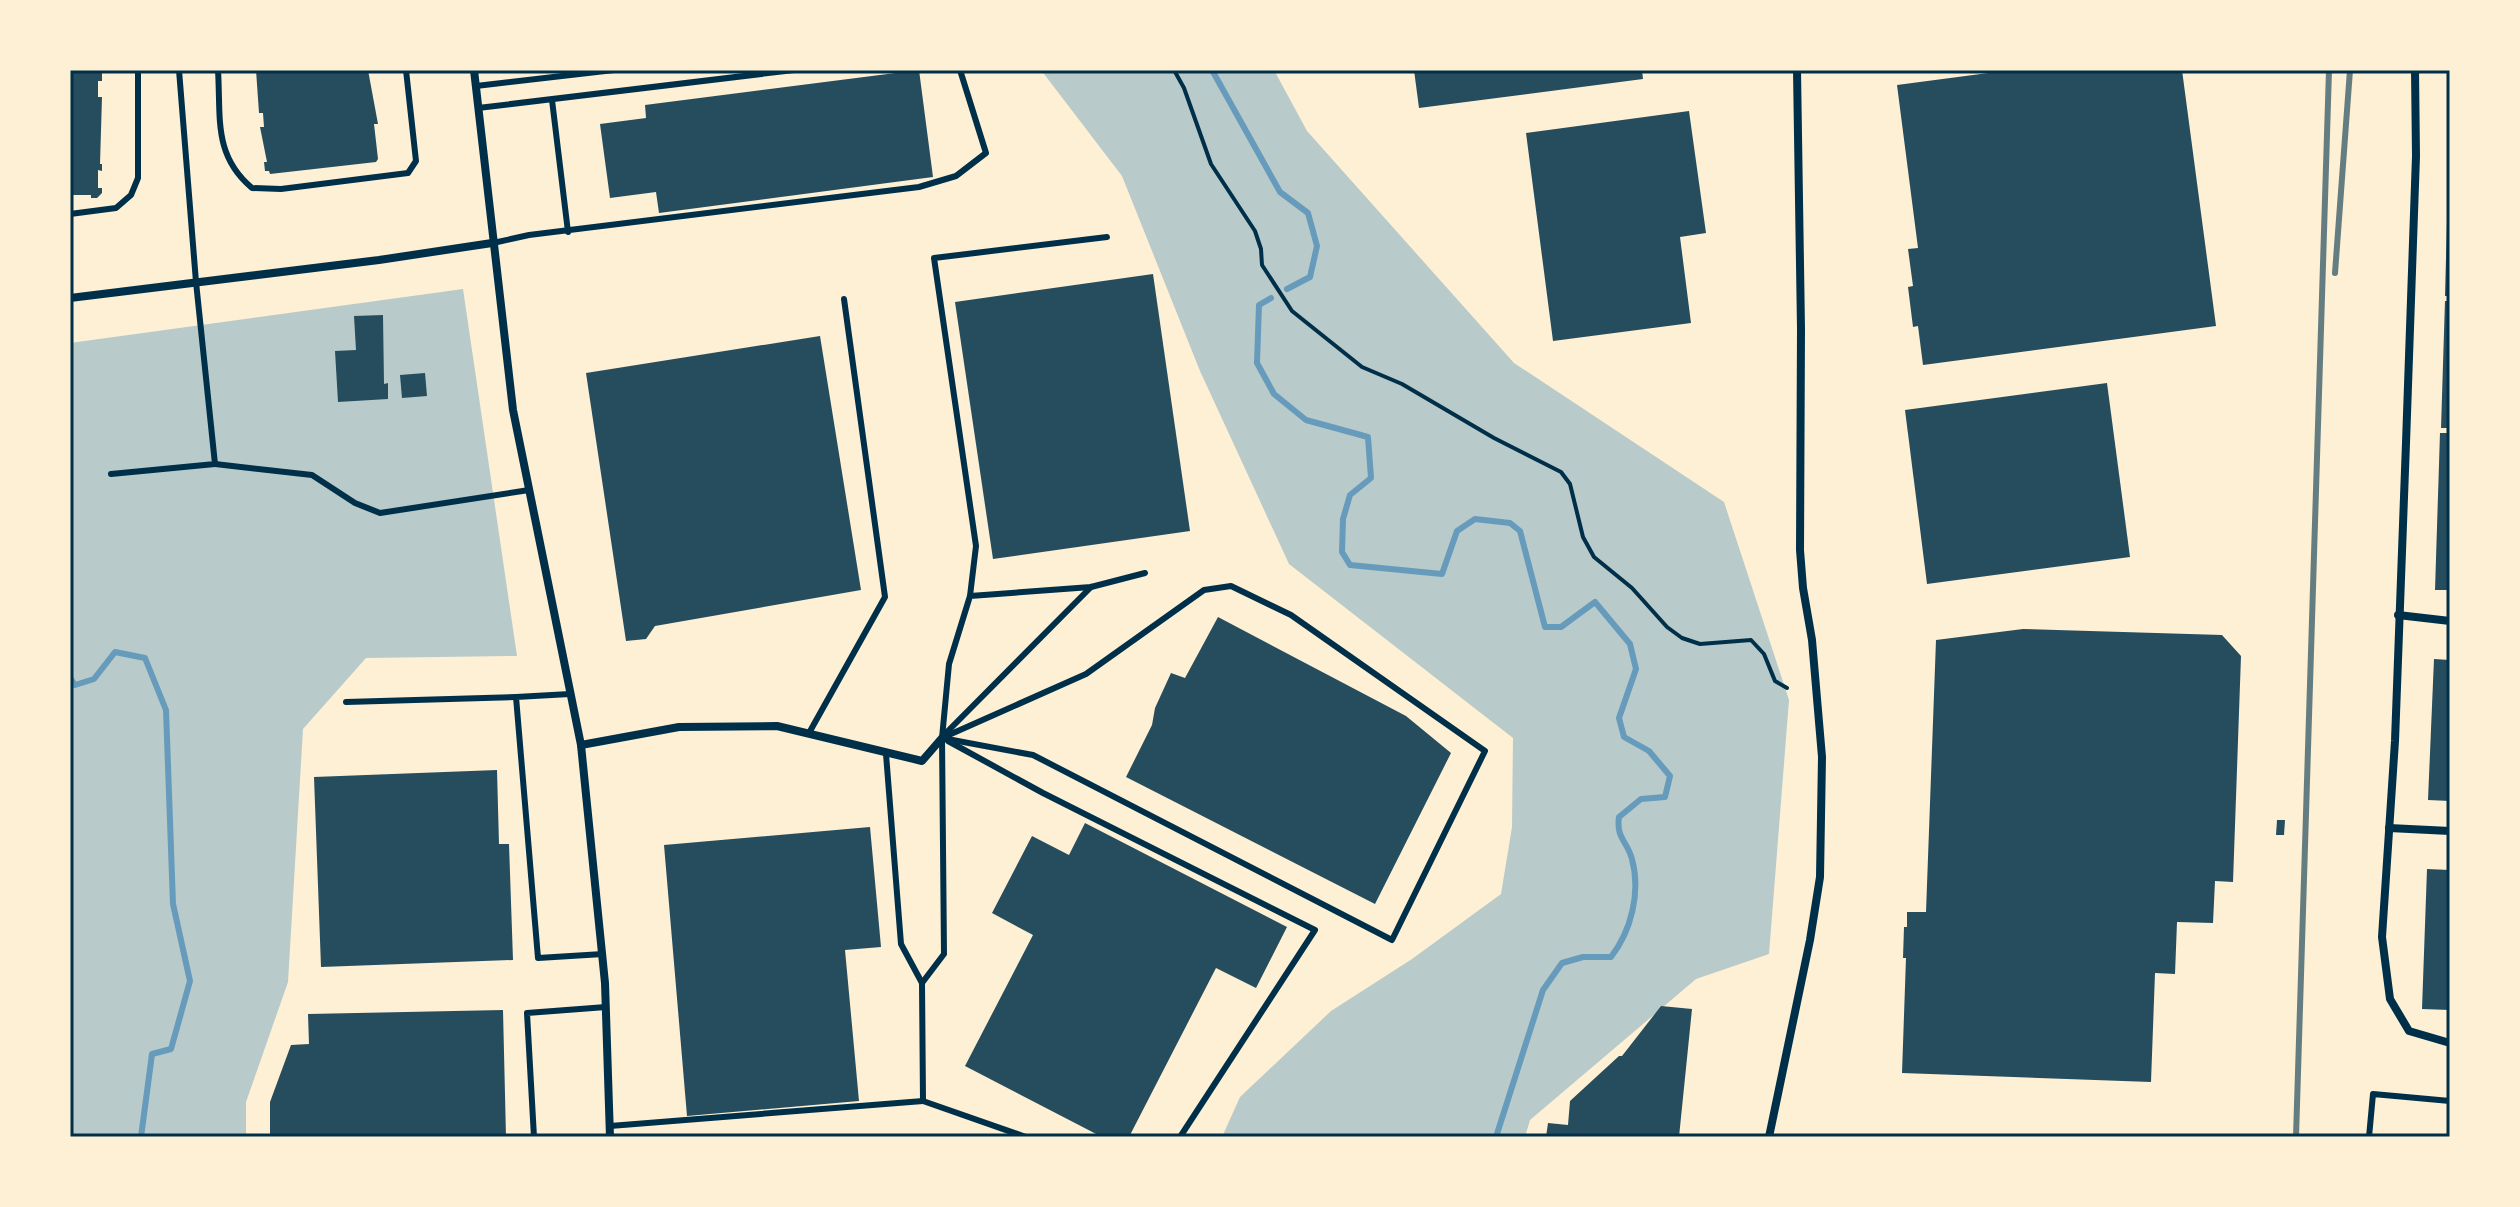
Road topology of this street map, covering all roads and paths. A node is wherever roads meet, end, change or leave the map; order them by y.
1 (138, 70) edge
2 (179, 70) edge
3 (218, 70) edge
4 (406, 70) edge
5 (474, 70) edge
6 (614, 70) edge
7 (794, 70) edge
8 (960, 70) edge
9 (1174, 70) edge
10 (1797, 70) edge
11 (2415, 70) edge
12 (553, 73) edge
13 (476, 86) junction
14 (552, 100) junction
15 (478, 108) junction
16 (70, 214) edge
17 (568, 232) junction
18 (1107, 237) dead end
19 (492, 243) junction
20 (196, 282) junction
21 (70, 298) edge
22 (844, 299) dead end
23 (215, 464) junction
24 (111, 474) dead end
25 (529, 490) junction
26 (1145, 573) dead end
27 (1091, 587) junction
28 (970, 596) junction
29 (2398, 615) junction
30 (2450, 621) edge
31 (1787, 688) dead end
32 (570, 694) junction
33 (516, 697) junction
34 (346, 702) dead end
35 (809, 733) junction
36 (942, 738) junction
37 (581, 745) junction
38 (886, 754) junction
39 (2389, 828) junction
40 (2450, 831) edge
41 (603, 954) junction
42 (922, 983) junction
43 (606, 1007) junction
44 (2450, 1043) edge
45 (923, 1101) junction
46 (2450, 1101) edge
47 (610, 1126) junction
48 (534, 1137) edge
49 (610, 1137) edge
50 (1026, 1137) edge
51 (1180, 1137) edge
52 (1769, 1137) edge
53 (2369, 1137) edge

1 - 16 lane
2 - 20 lane
3 - 4 lane
5 - 13 street
6 - 12 lane
7 - 14 lane
8 - 17 lane
9 - 31 path
10 - 52 street
11 - 29 street
12 - 13 lane
13 - 15 street
14 - 15 lane
14 - 17 lane
15 - 19 street
17 - 19 lane
18 - 28 lane
19 - 20 street
19 - 25 street
20 - 21 street
20 - 23 lane
22 - 35 lane
23 - 24 lane
23 - 25 lane
25 - 32 street
26 - 27 lane
27 - 28 lane
27 - 36 lane
28 - 36 lane
29 - 30 street
29 - 39 street
32 - 33 lane
32 - 37 street
33 - 34 lane
33 - 41 lane
35 - 37 street
35 - 38 street
36 - 36 lane
36 - 38 street
36 - 42 lane
36 - 51 lane
37 - 41 street
38 - 42 lane
39 - 40 street
39 - 44 street
41 - 43 street
42 - 45 lane
43 - 47 street
43 - 48 lane
45 - 47 lane
45 - 50 lane
46 - 53 lane
47 - 49 street

